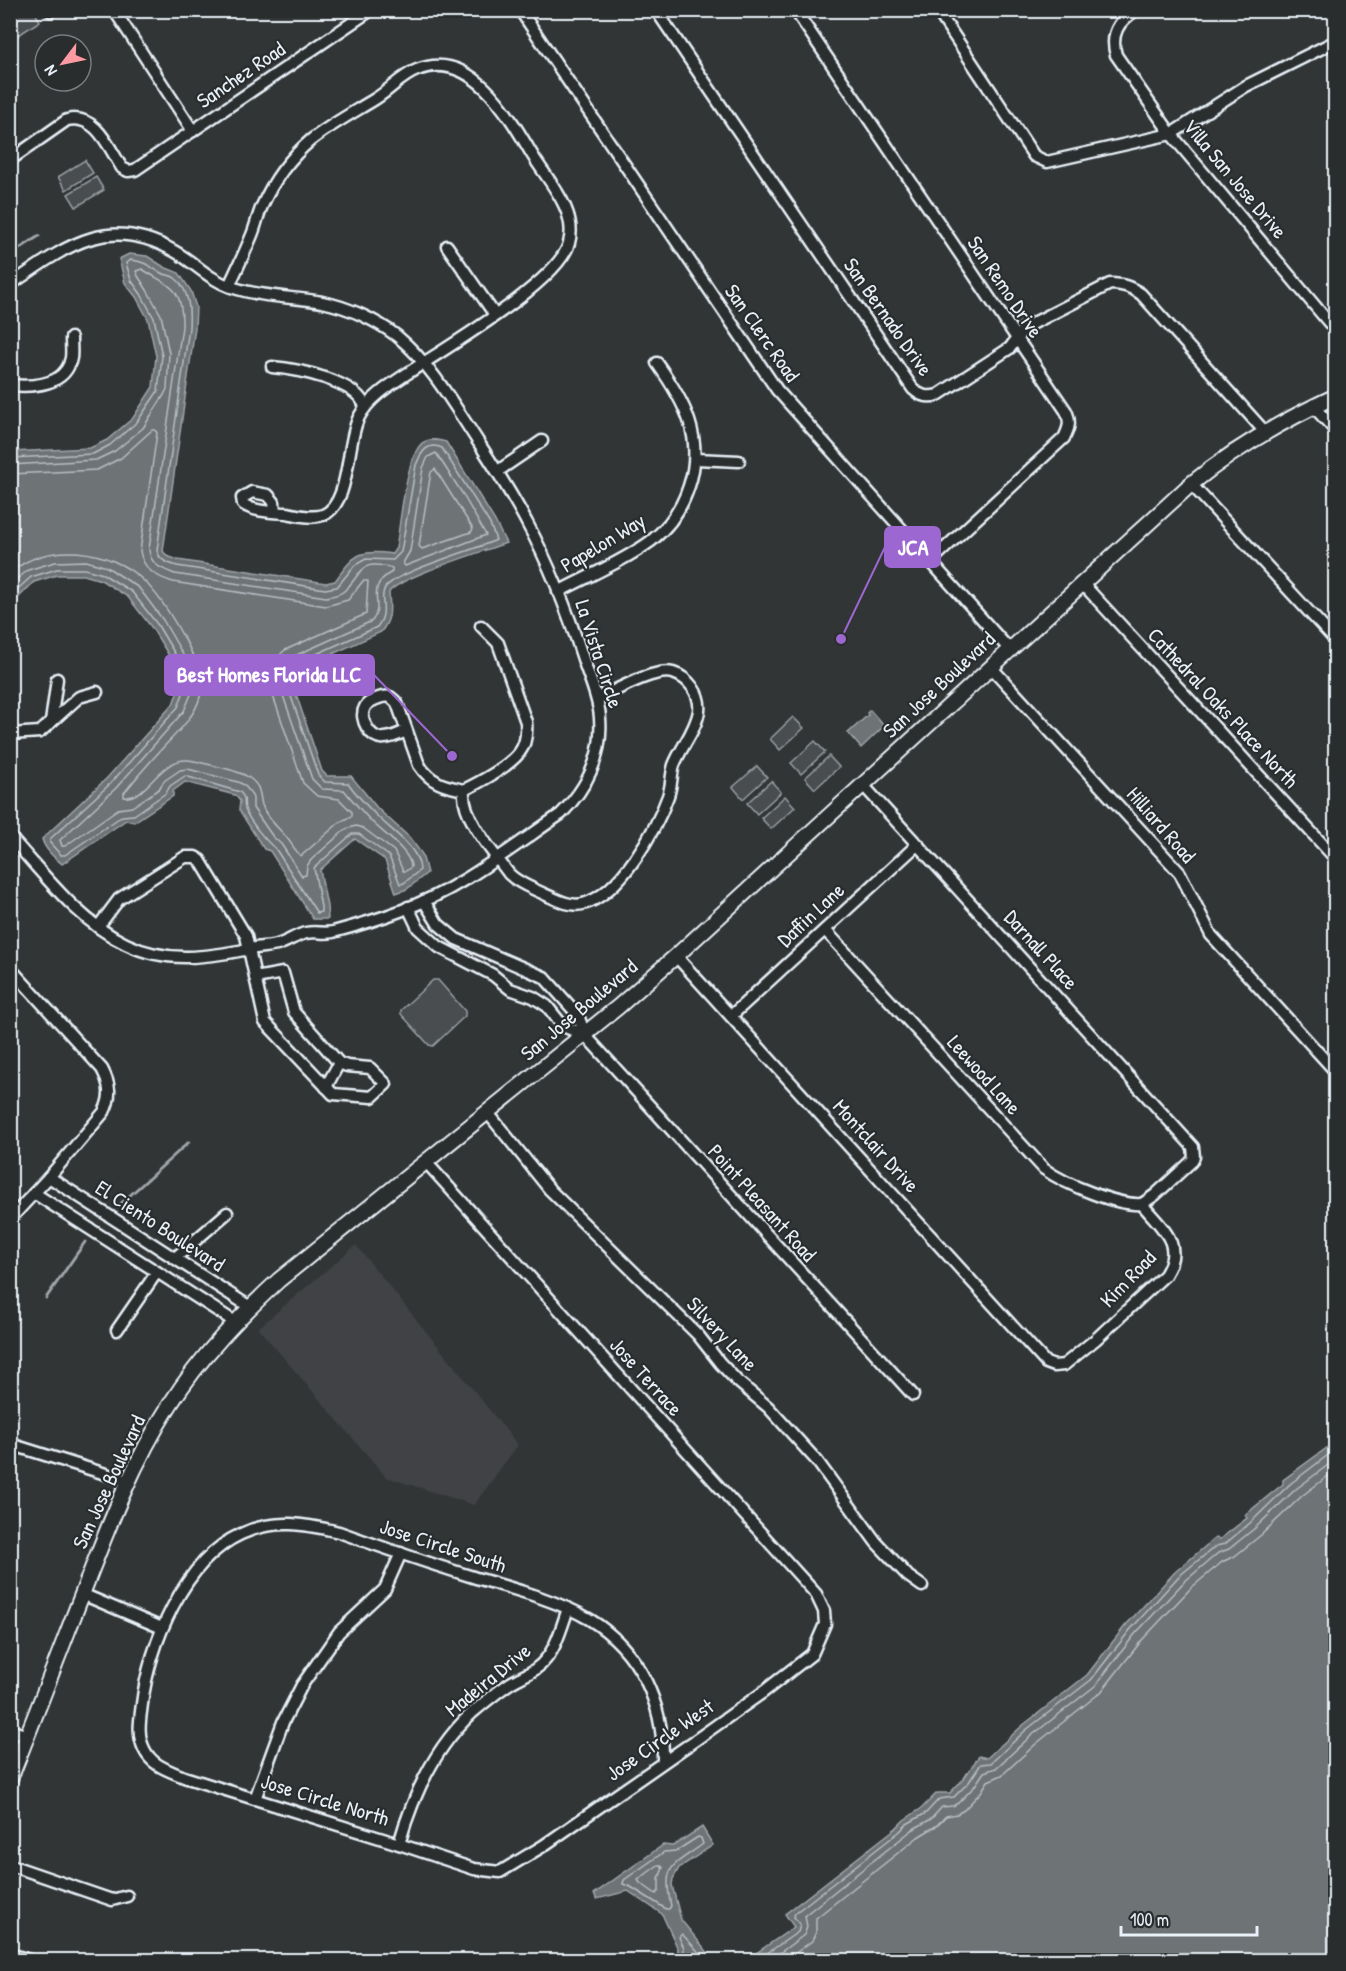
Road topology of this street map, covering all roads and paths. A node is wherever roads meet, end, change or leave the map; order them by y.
1 (114, 10) edge
2 (371, 10) edge
3 (520, 10) edge
4 (656, 10) edge
5 (795, 10) edge
6 (937, 10) edge
7 (1136, 10) edge
8 (1335, 41) edge
9 (193, 131) junction
10 (1171, 134) junction
11 (10, 160) edge
12 (447, 246) dead end
13 (10, 285) edge
14 (229, 286) junction
15 (495, 315) junction
16 (1335, 331) edge
17 (71, 338) dead end
18 (1016, 338) junction
19 (425, 362) junction
20 (657, 363) dead end
21 (272, 367) dead end
22 (10, 386) edge
23 (1335, 396) edge
24 (1313, 406) junction
25 (366, 407) junction
26 (1335, 431) edge
27 (1265, 432) junction
28 (542, 441) dead end
29 (696, 459) junction
30 (739, 461) dead end
31 (498, 471) junction
32 (1191, 484) junction
33 (275, 512) dead end
34 (932, 561) junction
35 (1082, 583) junction
36 (558, 592) junction
37 (481, 626) dead end
38 (1335, 641) edge
39 (1010, 649) junction
40 (991, 667) junction
41 (57, 679) dead end
42 (97, 692) dead end
43 (597, 699) junction
44 (51, 722) junction
45 (407, 731) junction
46 (10, 734) edge
47 (863, 784) junction
48 (464, 790) junction
49 (10, 837) edge
50 (918, 844) junction
51 (497, 858) junction
52 (1335, 859) edge
53 (424, 901) junction
54 (408, 907) junction
55 (98, 927) junction
56 (825, 930) junction
57 (463, 942) junction
58 (249, 949) junction
59 (456, 956) junction
60 (676, 956) junction
61 (505, 959) junction
62 (10, 968) edge
63 (255, 978) junction
64 (496, 978) junction
65 (731, 1016) junction
66 (585, 1035) junction
67 (339, 1063) junction
68 (1335, 1072) edge
69 (326, 1087) junction
70 (488, 1113) junction
71 (426, 1162) junction
72 (49, 1177) junction
73 (34, 1193) junction
74 (1142, 1204) junction
75 (227, 1213) dead end
76 (10, 1219) edge
77 (175, 1258) junction
78 (157, 1272) junction
79 (250, 1307) junction
80 (235, 1322) junction
81 (117, 1330) dead end
82 (1046, 1363) joint
83 (913, 1395) dead end
84 (10, 1444) edge
85 (128, 1481) junction
86 (401, 1553) junction
87 (922, 1586) dead end
88 (82, 1594) junction
89 (568, 1609) junction
90 (825, 1624) joint
91 (162, 1628) junction
92 (10, 1730) edge
93 (27, 1736) junction
94 (146, 1751) joint
95 (663, 1762) junction
96 (10, 1779) edge
97 (255, 1799) junction
98 (399, 1844) junction
99 (10, 1865) edge
100 (500, 1872) joint
101 (128, 1896) dead end
102 (10, 1954) edge
103 (29, 1960) edge

1 - 9 street
2 - 9 street, Sanchez Road
3 - 34 street, San Clerc Road
4 - 18 street, San Bernado Drive
5 - 18 street, San Remo Drive
6 - 10 street
7 - 10 street, Villa San Jose Drive
8 - 10 street
9 - 11 street, Sanchez Road
10 - 16 street, Villa San Jose Drive
12 - 15 street
13 - 14 street, La Vista Circle
14 - 15 street
14 - 19 street, La Vista Circle
15 - 19 street
17 - 22 street
18 - 27 street, San Bernado Drive
18 - 34 street, San Remo Drive
19 - 25 street
19 - 31 street, La Vista Circle
20 - 29 street, Papelon Way
21 - 25 street
23 - 24 main road, San Jose Boulevard
24 - 26 street
24 - 27 main road, San Jose Boulevard
25 - 33 street
27 - 32 main road, San Jose Boulevard
28 - 31 street
29 - 30 street
29 - 36 street, Papelon Way
31 - 36 street, La Vista Circle
32 - 35 main road, San Jose Boulevard
32 - 38 street
34 - 39 street, San Clerc Road
35 - 39 main road, San Jose Boulevard
35 - 52 street, Cathedral Oaks Place North
36 - 43 street, La Vista Circle
37 - 48 street
39 - 40 main road, San Jose Boulevard
40 - 47 main road, San Jose Boulevard
40 - 68 street, Hilliard Road
41 - 44 street
42 - 44 street
43 - 51 street, La Vista Circle
43 - 51 street
44 - 46 street
45 - 45 street
45 - 48 street
47 - 50 street, Darnall Place
47 - 60 main road, San Jose Boulevard
48 - 51 street
49 - 55 street, La Vista Circle
50 - 56 street, Daffin Lane
50 - 74 street, Darnall Place
51 - 53 street, La Vista Circle
53 - 54 street, La Vista Circle
53 - 57 street, Point Pleasant Road
54 - 58 street, La Vista Circle
54 - 59 street, Point Pleasant Road
55 - 58 street, La Vista Circle
55 - 58 street
56 - 65 street, Daffin Lane
56 - 74 street, Leewood Lane
57 - 59 street
57 - 61 street, Point Pleasant Road
58 - 63 street
59 - 64 street, Point Pleasant Road
60 - 65 street, Montclair Drive
60 - 66 main road, San Jose Boulevard
61 - 64 street
61 - 66 street, Point Pleasant Road
62 - 72 street
63 - 67 street
63 - 69 street
64 - 66 street, Point Pleasant Road
65 - 82 street, Montclair Drive
66 - 70 main road, San Jose Boulevard
66 - 83 street, Point Pleasant Road
67 - 69 street
67 - 69 street
70 - 71 main road, San Jose Boulevard
70 - 87 street, Silvery Lane
71 - 79 main road, San Jose Boulevard
71 - 90 street, Jose Terrace
72 - 73 street
72 - 77 street, El Ciento Boulevard
73 - 76 street
73 - 78 street, El Ciento Boulevard
74 - 82 street, Kim Road
75 - 77 street
77 - 79 street, El Ciento Boulevard
78 - 80 street, El Ciento Boulevard
78 - 81 street
79 - 80 main road, San Jose Boulevard
80 - 85 main road, San Jose Boulevard
84 - 85 street
85 - 88 main road, San Jose Boulevard
86 - 89 street, Jose Circle South
86 - 91 street, Jose Circle South
86 - 97 street
88 - 91 street
88 - 93 main road, San Jose Boulevard
89 - 95 street, Jose Circle South
89 - 98 street, Madeira Drive
90 - 95 street, Jose Circle West
91 - 94 street, Jose Circle South
92 - 93 street
93 - 96 main road, San Jose Boulevard
94 - 97 street, Jose Circle North
95 - 100 street, Jose Circle West
97 - 98 street, Jose Circle North
98 - 100 street, Jose Circle North
99 - 101 street
102 - 103 street

